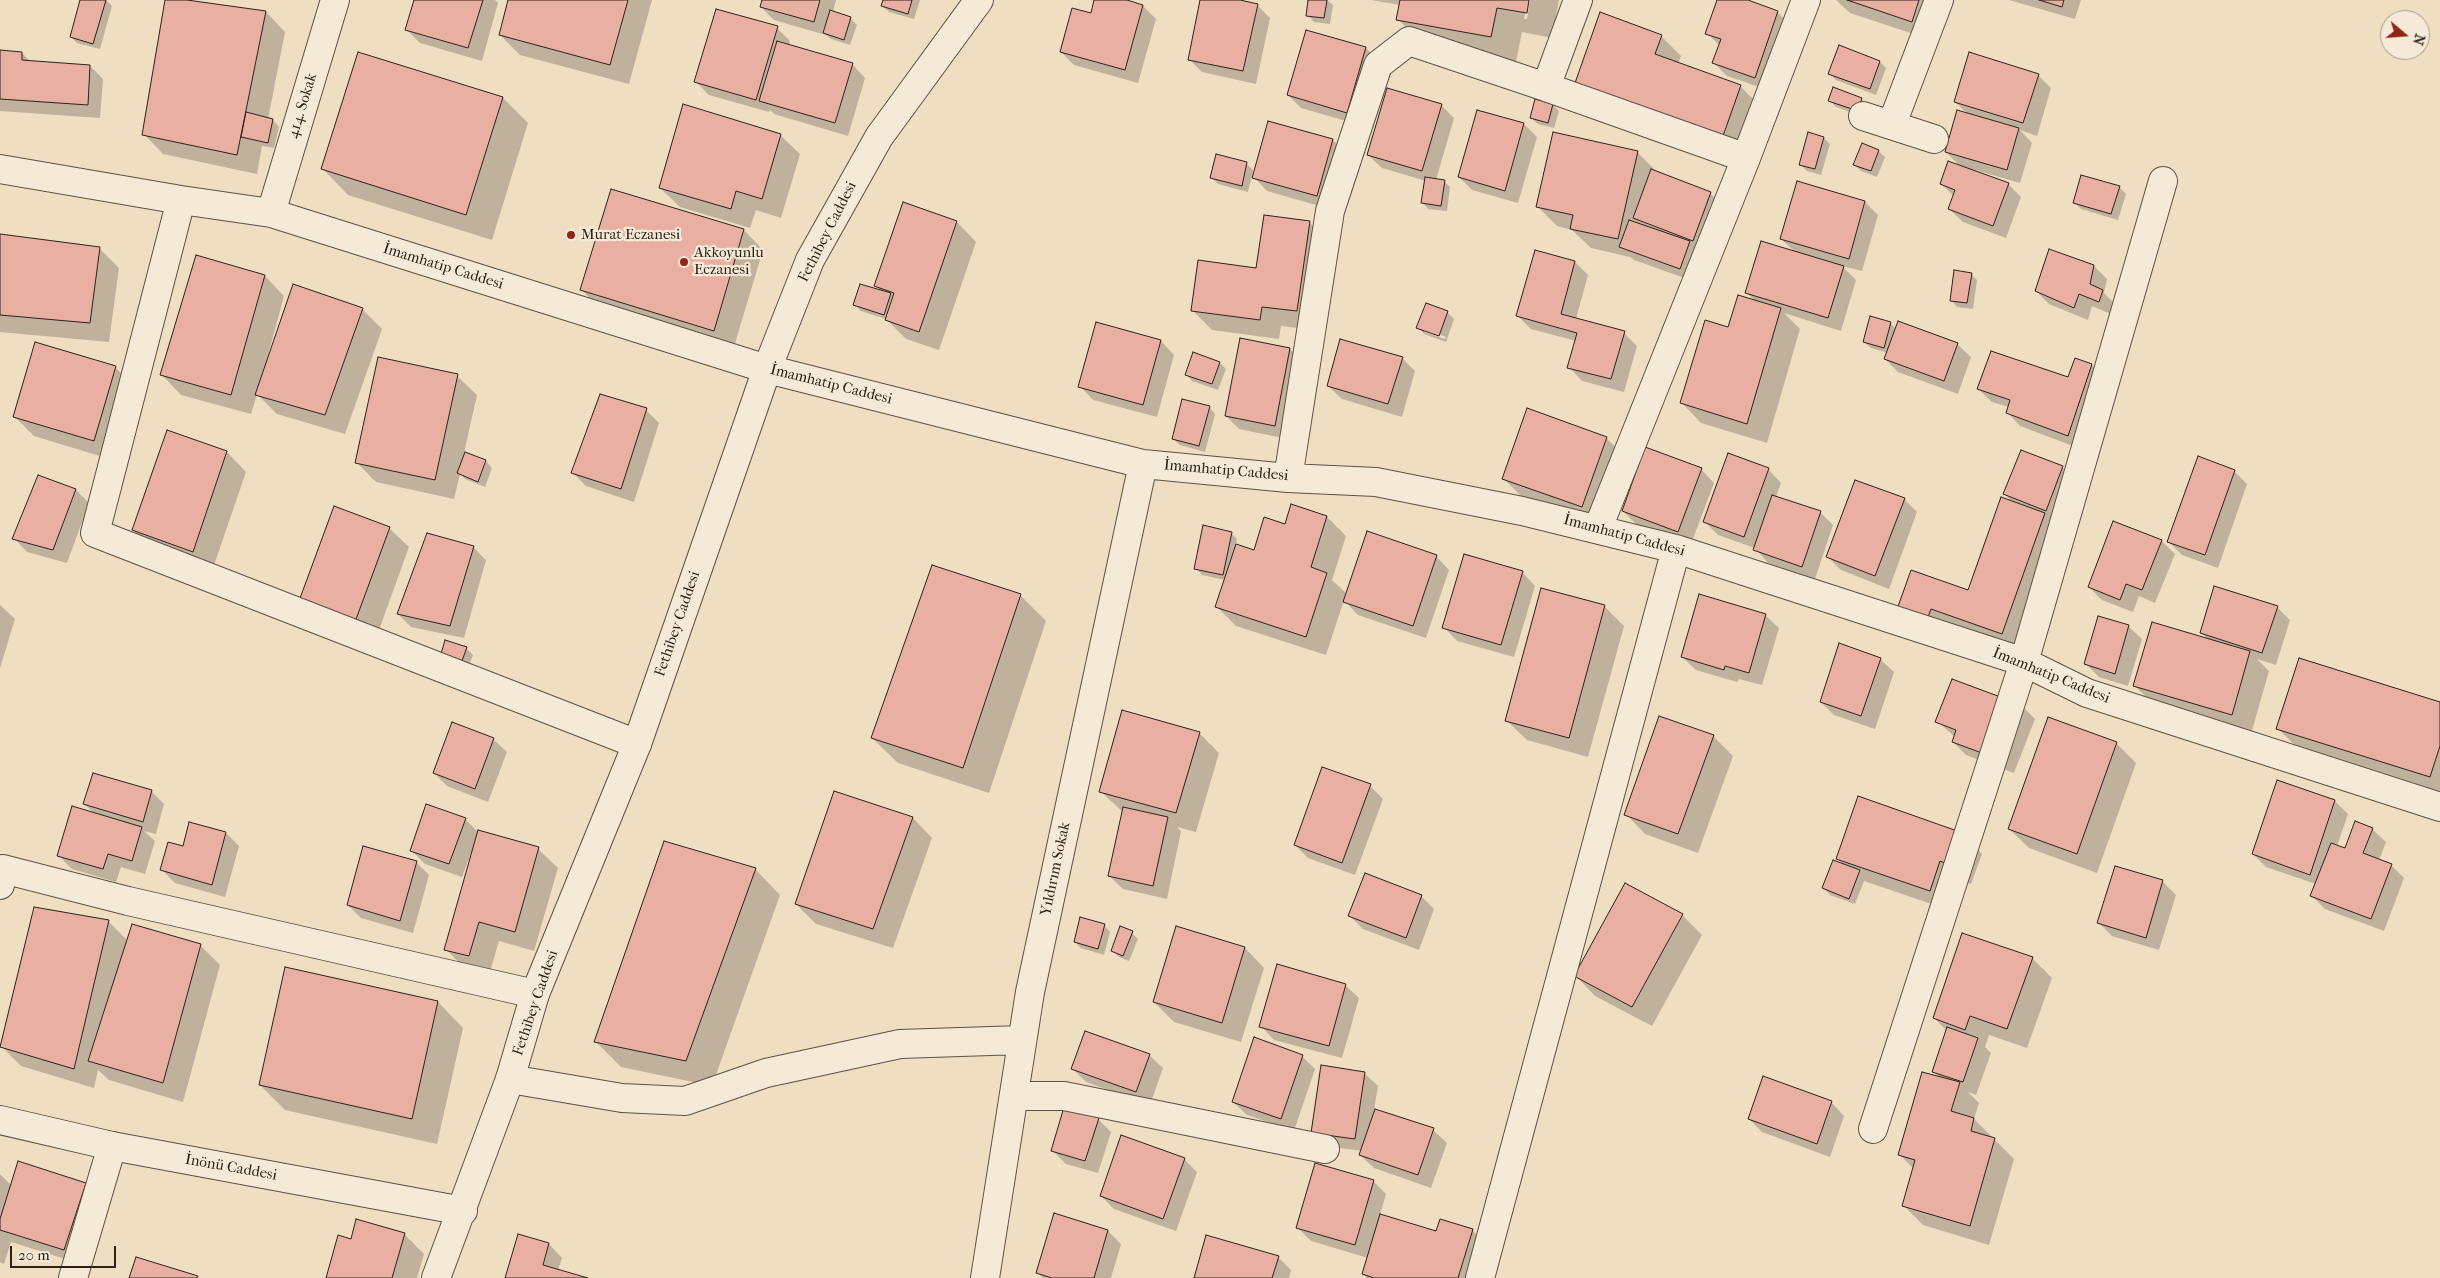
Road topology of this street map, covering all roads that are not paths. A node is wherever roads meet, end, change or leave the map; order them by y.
1 (335, 0) edge
2 (979, 0) edge
3 (1578, 0) edge
4 (1806, 0) edge
5 (1939, 0) edge
6 (1546, 87) junction
7 (1863, 116) dead end
8 (1892, 124) junction
9 (1934, 139) dead end
10 (1746, 158) junction
11 (0, 169) edge
12 (2163, 182) dead end
13 (181, 200) junction
14 (271, 212) junction
15 (767, 369) junction
16 (1143, 464) junction
17 (1288, 478) junction
18 (1598, 528) junction
19 (1676, 548) junction
20 (2024, 662) junction
21 (637, 744) junction
22 (2440, 807) edge
23 (0, 885) edge
24 (535, 994) junction
25 (1021, 1040) junction
26 (510, 1079) junction
27 (1014, 1096) junction
28 (0, 1120) edge
29 (1873, 1129) dead end
30 (112, 1146) junction
31 (1325, 1149) dead end
32 (462, 1211) junction
33 (73, 1278) edge
34 (436, 1278) edge
35 (985, 1278) edge
36 (1480, 1278) edge

1 - 14 street, 414. Sokak
2 - 15 street, Fethibey Caddesi
3 - 6 street
4 - 10 street
5 - 8 street
6 - 10 street
6 - 17 street
7 - 8 street
8 - 9 street
10 - 18 street
11 - 13 street, İmamhatip Caddesi
12 - 20 street
13 - 14 street, İmamhatip Caddesi
13 - 21 street
14 - 15 street, İmamhatip Caddesi
15 - 16 street, İmamhatip Caddesi
15 - 21 street, Fethibey Caddesi
16 - 17 street, İmamhatip Caddesi
16 - 25 street, Yıldırım Sokak
17 - 18 street, İmamhatip Caddesi
18 - 19 street, İmamhatip Caddesi
19 - 20 street, İmamhatip Caddesi
19 - 36 street
20 - 22 street, İmamhatip Caddesi
20 - 29 street
21 - 24 street, Fethibey Caddesi
23 - 24 street
24 - 26 street, Fethibey Caddesi
25 - 26 street
25 - 27 street, Yıldırım Sokak
26 - 32 street, Fethibey Caddesi
27 - 31 street
27 - 35 street, Yıldırım Sokak
28 - 30 street, İnönü Caddesi
30 - 32 street, İnönü Caddesi
30 - 33 street
32 - 34 street, Fethibey Caddesi

